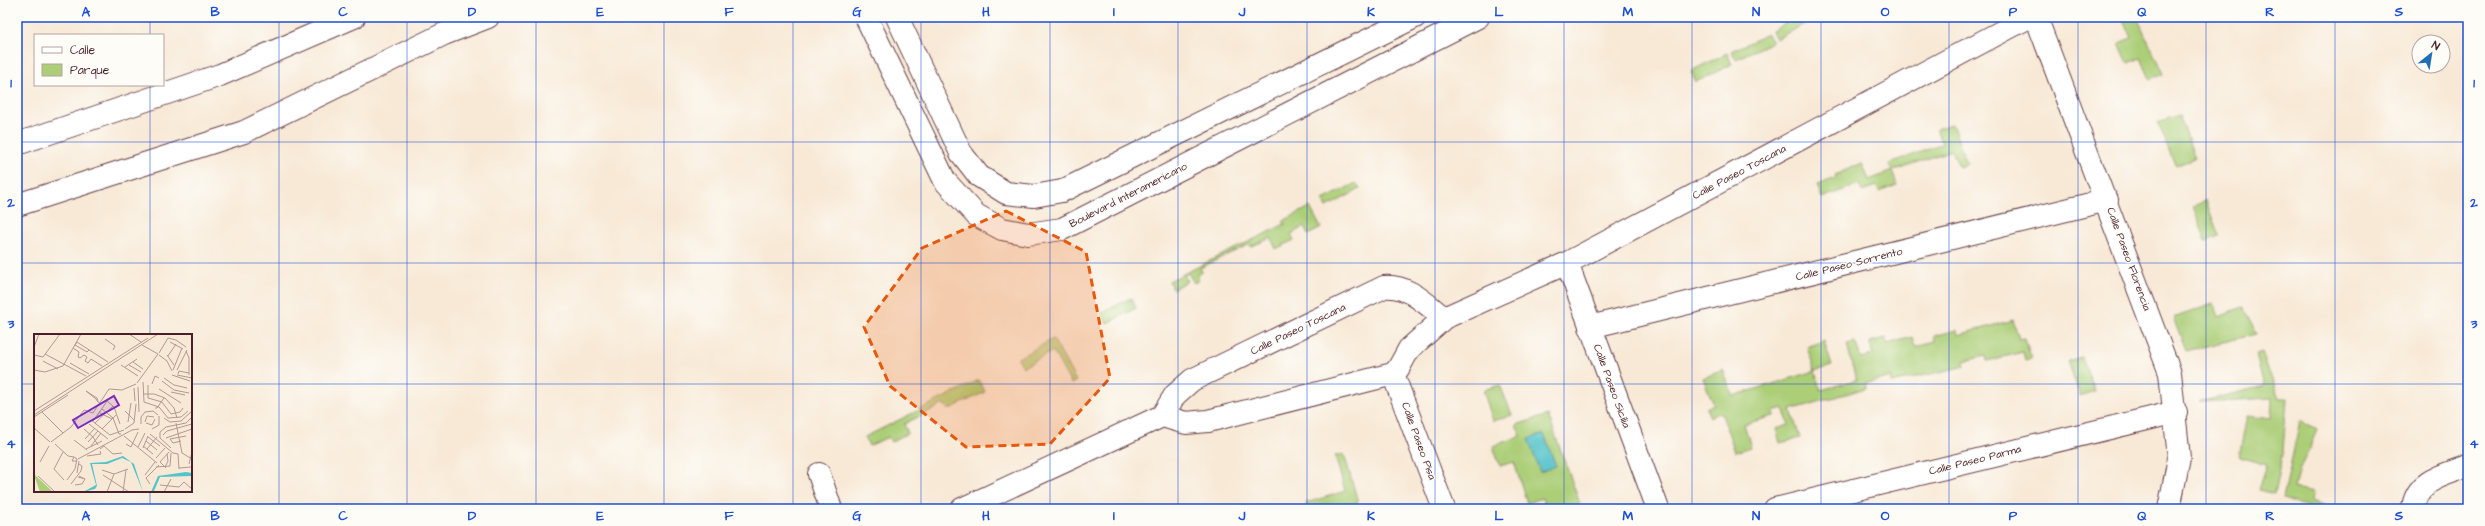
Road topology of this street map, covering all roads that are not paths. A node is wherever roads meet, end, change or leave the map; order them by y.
1 (354, 17) edge
2 (488, 17) edge
3 (866, 17) edge
4 (897, 17) edge
5 (1415, 17) edge
6 (1478, 17) edge
7 (2029, 17) edge
8 (2036, 17) edge
9 (17, 144) edge
10 (2107, 200) junction
11 (17, 205) edge
12 (1567, 263) junction
13 (1444, 318) junction
14 (1590, 327) junction
15 (1393, 374) junction
16 (2176, 412) junction
17 (1162, 416) junction
18 (2468, 466) edge
19 (819, 474) dead end
20 (831, 509) edge
21 (962, 509) edge
22 (1444, 509) edge
23 (1658, 509) edge
24 (1774, 509) edge
25 (2169, 509) edge
26 (2413, 509) edge

1 - 9 street
2 - 11 street
3 - 6 street, Boulevard Interamericano
4 - 5 street
7 - 12 street, Calle Paseo Toscana
8 - 10 street, Calle Paseo Florencia
10 - 14 street, Calle Paseo Sorrento
10 - 16 street, Calle Paseo Florencia
12 - 13 street, Calle Paseo Toscana
12 - 14 street, Calle Paseo Sicilia
13 - 15 street, Calle Paseo Toscana
13 - 17 street, Calle Paseo Toscana
14 - 23 street, Calle Paseo Sicilia
15 - 17 street
15 - 22 street, Calle Paseo Pisa
16 - 24 street, Calle Paseo Parma
16 - 25 street, Calle Paseo Florencia
17 - 21 street
18 - 26 street
19 - 20 street

